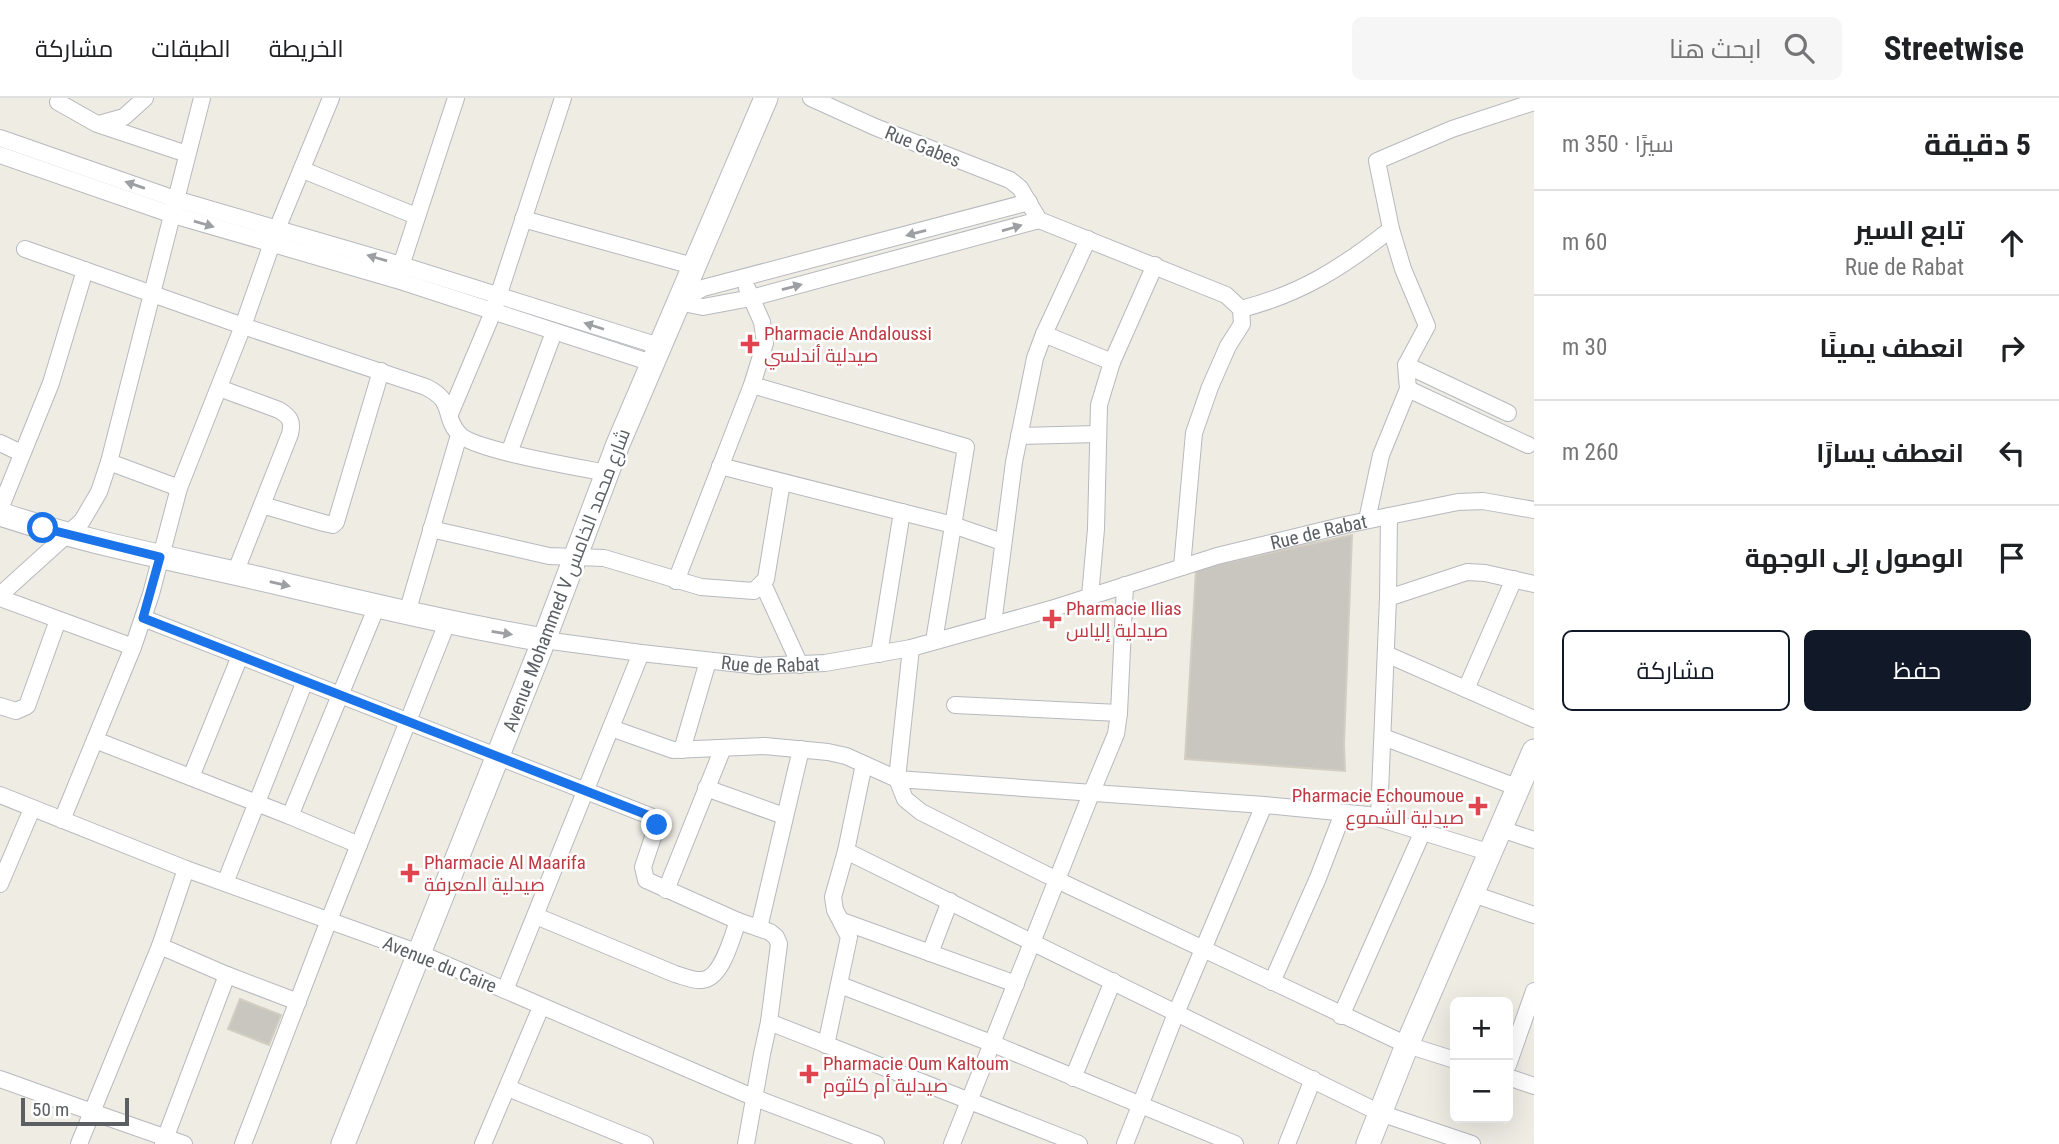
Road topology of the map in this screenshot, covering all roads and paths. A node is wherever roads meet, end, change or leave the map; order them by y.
1 (145, 98) edge
2 (202, 98) edge
3 (331, 98) edge
4 (456, 98) edge
5 (563, 98) edge
6 (766, 98) edge
7 (811, 98) edge
8 (57, 99) edge
9 (1534, 102) edge
10 (97, 124) junction
11 (0, 138) edge
12 (187, 153) junction
13 (0, 155) edge
14 (303, 170) junction
15 (1029, 202) junction
16 (172, 206) junction
17 (416, 216) junction
18 (523, 219) junction
19 (1039, 220) junction
20 (1391, 229) junction
21 (275, 237) junction
22 (1088, 239) junction
23 (25, 249) dead end
24 (693, 265) junction
25 (1155, 265) junction
26 (85, 270) junction
27 (399, 273) junction
28 (743, 279) junction
29 (153, 292) junction
30 (498, 296) junction
31 (751, 298) junction
32 (678, 302) junction
33 (1241, 309) junction
34 (493, 312) junction
35 (243, 326) junction
36 (554, 332) junction
37 (1044, 334) junction
38 (655, 355) junction
39 (1112, 362) junction
40 (1406, 365) junction
41 (381, 371) junction
42 (752, 385) junction
43 (219, 388) junction
44 (1408, 389) junction
45 (1508, 413) dead end
46 (450, 414) junction
47 (1098, 434) junction
48 (459, 435) junction
49 (1019, 436) junction
50 (0, 443) edge
51 (1528, 445) dead end
52 (21, 453) junction
53 (509, 453) junction
54 (109, 462) junction
55 (720, 466) junction
56 (607, 473) junction
57 (782, 481) junction
58 (179, 488) junction
59 (262, 505) junction
60 (1534, 510) edge
61 (0, 511) edge
62 (902, 512) junction
63 (1389, 516) junction
64 (1367, 520) junction
65 (953, 525) junction
66 (431, 529) junction
67 (69, 534) junction
68 (1002, 542) junction
69 (160, 557) junction
70 (574, 558) junction
71 (1182, 567) junction
72 (235, 573) junction
73 (1514, 579) junction
74 (676, 581) junction
75 (764, 584) junction
76 (1534, 584) edge
77 (1125, 585) junction
78 (0, 596) edge
79 (1090, 596) junction
80 (1388, 598) junction
81 (377, 606) junction
82 (407, 613) junction
83 (143, 618) junction
84 (58, 620) junction
85 (447, 623) junction
86 (993, 624) junction
87 (544, 640) junction
88 (934, 641) junction
89 (133, 647) junction
90 (911, 648) junction
91 (640, 653) junction
92 (879, 654) junction
93 (1386, 654) junction
94 (240, 656) junction
95 (708, 661) junction
96 (800, 665) junction
97 (305, 681) junction
98 (1466, 689) junction
99 (340, 696) junction
100 (955, 705) dead end
101 (0, 706) edge
102 (1119, 713) junction
103 (1534, 719) edge
104 (408, 722) junction
105 (611, 728) junction
106 (1383, 737) junction
107 (95, 740) junction
108 (723, 748) junction
109 (801, 749) junction
110 (681, 750) junction
111 (1534, 751) edge
112 (498, 758) junction
113 (864, 764) junction
114 (191, 777) junction
115 (897, 779) junction
116 (706, 788) junction
117 (1519, 788) junction
118 (584, 791) junction
119 (1091, 793) junction
120 (0, 795) edge
121 (257, 803) junction
122 (1264, 805) junction
123 (32, 808) junction
124 (1343, 813) junction
125 (290, 816) junction
126 (784, 816) junction
127 (1379, 817) junction
128 (62, 820) junction
129 (1502, 829) junction
130 (1423, 831) junction
131 (1534, 840) edge
132 (359, 845) junction
133 (846, 850) junction
134 (1491, 853) junction
135 (186, 869) junction
136 (1057, 880) junction
137 (1, 881) edge
138 (225, 883) junction
139 (666, 890) junction
140 (1473, 894) junction
141 (950, 901) junction
142 (1534, 915) edge
143 (536, 916) junction
144 (329, 920) junction
145 (738, 921) junction
146 (842, 921) junction
147 (759, 928) junction
148 (1032, 942) junction
149 (160, 946) junction
150 (1203, 948) junction
151 (419, 953) junction
152 (930, 953) junction
153 (228, 975) junction
154 (1113, 981) junction
155 (1272, 982) junction
156 (1016, 984) junction
157 (840, 985) junction
158 (505, 990) junction
159 (1534, 991) edge
160 (298, 1002) junction
161 (541, 1007) junction
162 (1177, 1011) junction
163 (1341, 1016) junction
164 (769, 1022) junction
165 (990, 1043) junction
166 (826, 1045) junction
167 (1406, 1045) junction
168 (1450, 1058) edge
169 (1510, 1060) edge
170 (1073, 1078) junction
171 (0, 1079) edge
172 (1313, 1079) junction
173 (1513, 1079) edge
174 (1534, 1086) edge
175 (508, 1088) junction
176 (755, 1098) junction
177 (968, 1100) junction
178 (1141, 1104) junction
179 (92, 1112) junction
180 (1380, 1113) junction
181 (164, 1140) edge
182 (79, 1144) edge
183 (184, 1144) edge
184 (243, 1144) edge
185 (343, 1144) edge
186 (484, 1144) edge
187 (645, 1144) edge
188 (746, 1144) edge
189 (876, 1144) edge
190 (951, 1144) edge
191 (1079, 1144) edge
192 (1125, 1144) edge
193 (1235, 1144) edge
194 (1287, 1144) edge
195 (1368, 1144) edge
196 (1472, 1144) edge

1 - 10 street
2 - 12 street
3 - 14 street
4 - 17 street
5 - 18 street
6 - 24 main road, Avenue Mohammed V شارع محمد الخامس
7 - 15 street, Rue Gabes
8 - 10 street
9 - 20 street
10 - 12 street
16 -> 11 street
12 - 16 street
13 - 16 street
14 - 17 street
14 - 21 street
15 - 19 street, Rue Gabes
15 -> 28 street
16 - 21 street
16 - 29 street
17 - 27 street
18 - 24 street
18 - 30 street
19 - 22 street
31 -> 19 street
20 - 33 street
20 - 40 street
21 - 27 street
21 - 35 street
22 - 25 street
22 - 37 street
23 - 26 street
24 - 32 main road, Avenue Mohammed V شارع محمد الخامس
25 - 33 street
25 - 39 street
26 - 29 street
26 - 52 street
27 - 30 street
27 - 34 street
28 - 31 street
28 - 32 street
29 - 35 street
29 - 54 street
30 - 34 street
38 -> 30 street
31 - 32 street
31 - 42 street
32 - 38 main road, Avenue Mohammed V شارع محمد الخامس
33 - 71 street
34 - 36 street
34 - 46 street
35 - 41 street
35 - 43 street
36 - 38 street
36 - 53 street
37 - 39 street
37 - 49 street
38 - 56 main road, Avenue Mohammed V شارع محمد الخامس
39 - 47 street
40 - 44 street
40 - 45 street
41 - 46 street
41 - 59 street
42 - 55 street
42 - 65 street
43 - 58 street
43 - 59 street
44 - 51 street
44 - 64 street
46 - 48 street
47 - 49 street
47 - 79 street
48 - 53 street
48 - 66 street
49 - 68 street
50 - 52 street
52 - 61 street
53 - 56 street
54 - 58 street
54 - 67 street
55 - 57 street
55 - 74 street
56 - 70 main road, Avenue Mohammed V شارع محمد الخامس
57 - 62 street
57 - 75 street
58 - 69 street
59 - 72 street
60 - 63 street, Rue de Rabat
61 - 67 main road, Rue de Rabat
62 - 65 street
62 - 92 street
63 - 64 street, Rue de Rabat
63 - 80 street
64 - 71 street, Rue de Rabat
65 - 68 street
65 - 88 street
66 - 70 street
66 - 82 street
67 - 69 main road, Rue de Rabat
67 - 78 street
68 - 86 street
69 - 72 main road, Rue de Rabat
69 - 83 street
70 - 74 street
70 - 87 main road, Avenue Mohammed V شارع محمد الخامس
71 - 77 street, Rue de Rabat
72 -> 81 main road, Rue de Rabat
73 - 76 street
73 - 80 street
73 - 98 street
74 - 75 street
75 - 96 street
77 - 79 street, Rue de Rabat
77 - 102 street
78 - 84 street
79 - 86 street, Rue de Rabat
80 - 93 street
81 - 82 main road, Rue de Rabat
81 - 99 street
82 - 85 main road, Rue de Rabat
83 - 89 street
83 - 94 street
84 - 89 street
84 - 101 street
85 -> 87 main road, Rue de Rabat
85 - 104 street
86 - 88 street, Rue de Rabat
87 - 91 street, Rue de Rabat
87 - 112 main road, Avenue Mohammed V شارع محمد الخامس
88 - 90 street, Rue de Rabat
89 - 107 street
90 - 92 street, Rue de Rabat
90 - 115 street
91 - 95 street, Rue de Rabat
91 - 105 street
92 - 96 street, Rue de Rabat
93 - 98 street
93 - 106 street
94 - 97 street
94 - 114 street
95 - 96 street, Rue de Rabat
95 - 110 street
97 - 99 street
97 - 121 street
98 - 103 street
99 - 104 street
99 - 125 street
100 - 102 street
102 - 119 street
104 - 112 street
104 - 132 street
105 - 110 street
105 - 118 street
106 - 117 street
106 - 127 street
107 - 114 street
107 - 128 street
108 - 109 street
108 - 110 street
108 - 116 street
109 - 113 street
109 - 126 street
111 - 117 main road
112 - 118 street
112 - 151 main road, Avenue Mohammed V شارع محمد الخامس
113 - 115 street
113 - 133 street
114 - 121 street
115 - 119 street
115 - 136 street
116 - 126 street
116 - 139 street
117 - 129 main road
118 - 139 street
118 - 143 street
119 - 122 street
119 - 136 street
120 - 123 street, Avenue du Caire
121 - 125 street
121 - 138 street
122 - 124 street
122 - 150 street
123 - 128 street, Avenue du Caire
123 - 137 street
124 - 127 street
124 - 155 street
125 - 132 street
126 - 147 street
127 - 130 street
128 - 135 street, Avenue du Caire
129 - 131 street
129 - 134 main road
130 - 134 street
130 - 163 street
132 - 144 street
133 - 141 street
133 - 146 street
134 - 140 main road
135 - 138 street, Avenue du Caire
135 - 149 street
136 - 148 street
136 - 150 street
138 - 144 street, Avenue du Caire
139 - 145 street
140 - 142 street
140 - 167 main road
141 - 148 street
141 - 152 street
143 - 145 street
143 - 158 street
144 - 151 street, Avenue du Caire
144 - 160 street
145 - 147 street
146 - 152 street
146 - 157 street
147 - 164 street
148 - 154 street
148 - 156 street
149 - 153 street
149 - 179 street
150 - 155 street
150 - 162 street
151 - 158 street, Avenue du Caire
151 - 185 main road, Avenue Mohammed V شارع محمد الخامس
152 - 156 street
153 - 160 street
153 - 181 street
154 - 162 street
154 - 170 street
155 - 163 street
156 - 165 street
157 - 165 street
157 - 166 street
158 - 161 street, Avenue du Caire
159 - 169 street
160 - 184 street
161 - 175 street
161 - 176 street, Avenue du Caire
162 - 172 street
162 - 178 street
163 - 167 street
164 - 166 street
164 - 176 street
165 - 170 street
165 - 177 street
166 - 177 street
167 - 168 street
167 - 180 main road
170 - 178 street
171 - 179 street
172 - 180 street
172 - 194 street
173 - 174 street
175 - 186 street
175 - 187 street
176 - 188 street
176 - 189 street, Avenue du Caire
177 - 190 street
177 - 191 street
178 - 192 street
178 - 193 street
179 - 181 street
179 - 182 street
180 - 195 main road
180 - 196 street
181 - 183 street

